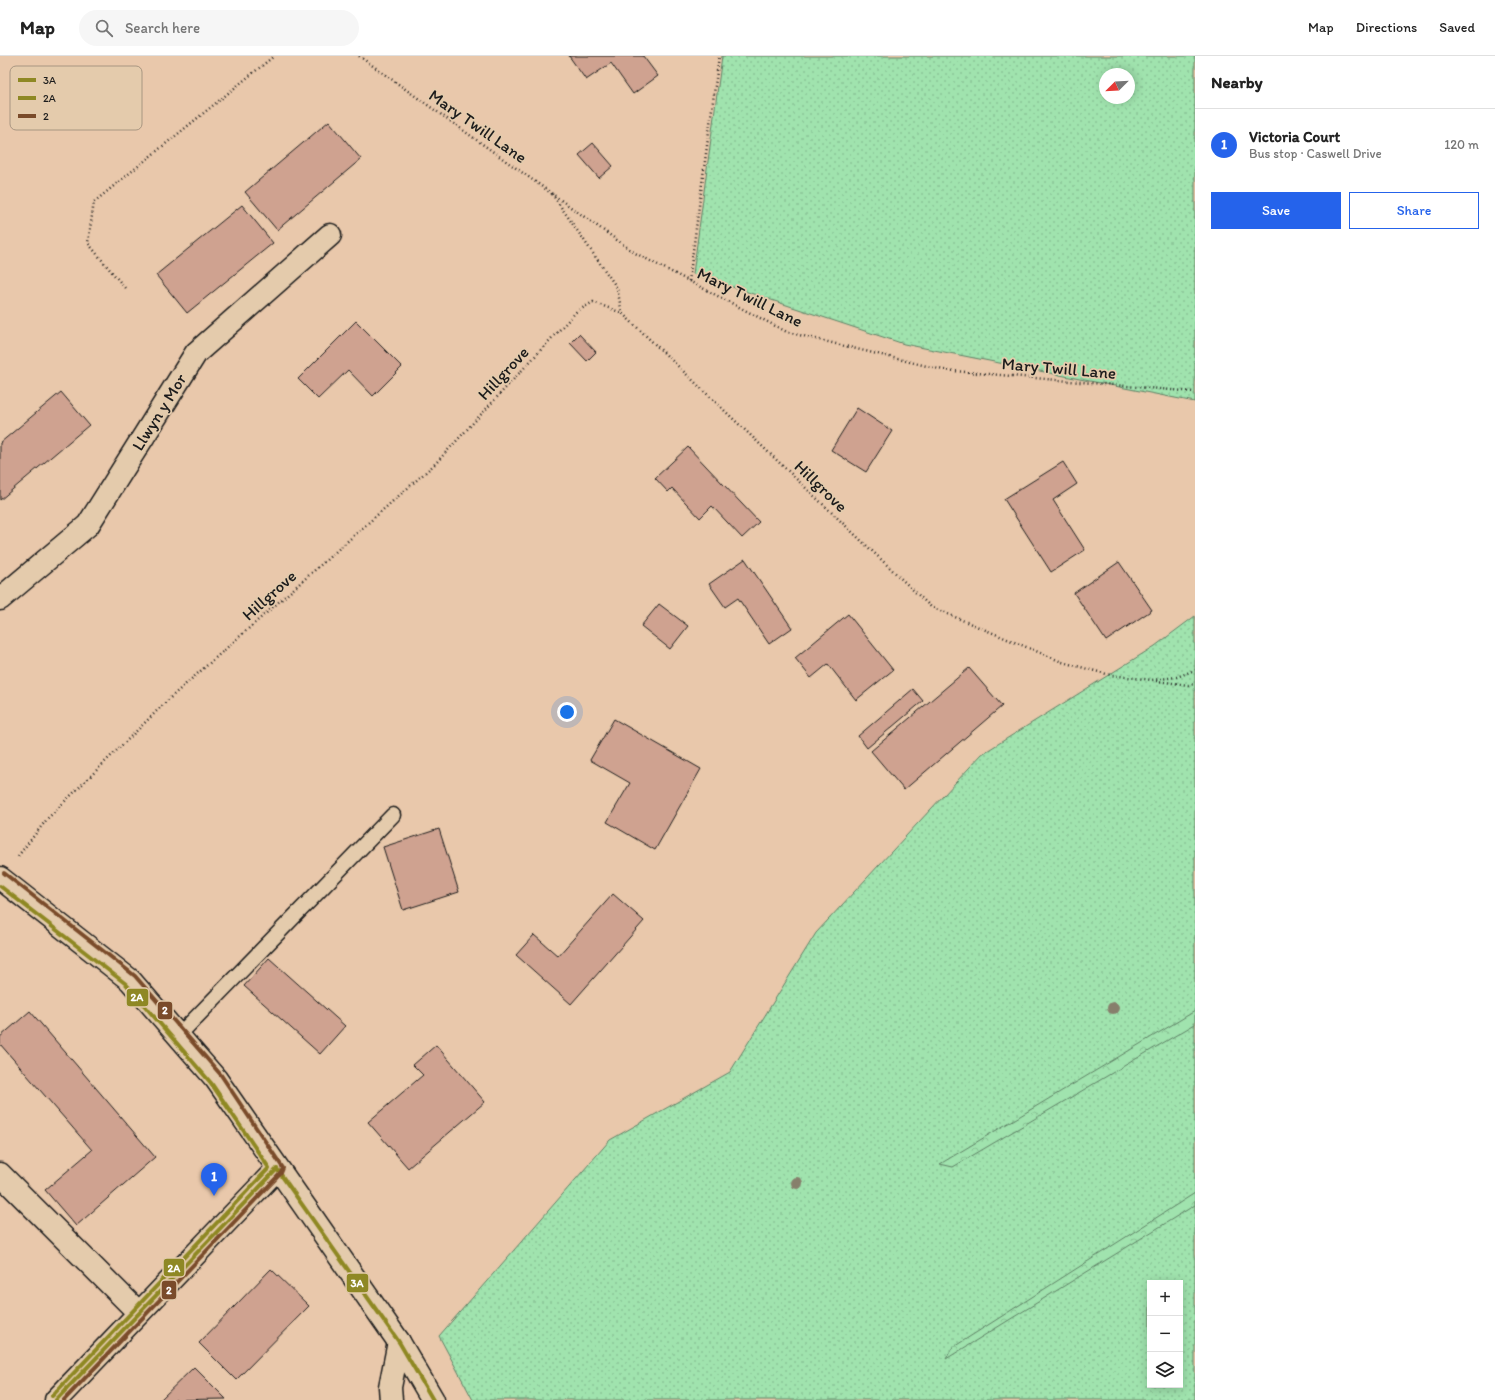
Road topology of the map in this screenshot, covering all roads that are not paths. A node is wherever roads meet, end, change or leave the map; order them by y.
1 (330, 235) dead end
2 (0, 599) edge
3 (393, 815) dead end
4 (0, 878) edge
5 (178, 1036) junction
6 (277, 1169) junction
7 (0, 1174) edge
8 (139, 1313) junction
9 (399, 1342) junction
10 (56, 1400) edge
11 (391, 1400) edge
12 (433, 1400) edge

1 - 2 street, Llwyn y Mor
3 - 5 lane
4 - 5 street
5 - 6 street
6 - 8 street
6 - 9 street
7 - 8 street
8 - 10 street
9 - 11 street
9 - 12 street

